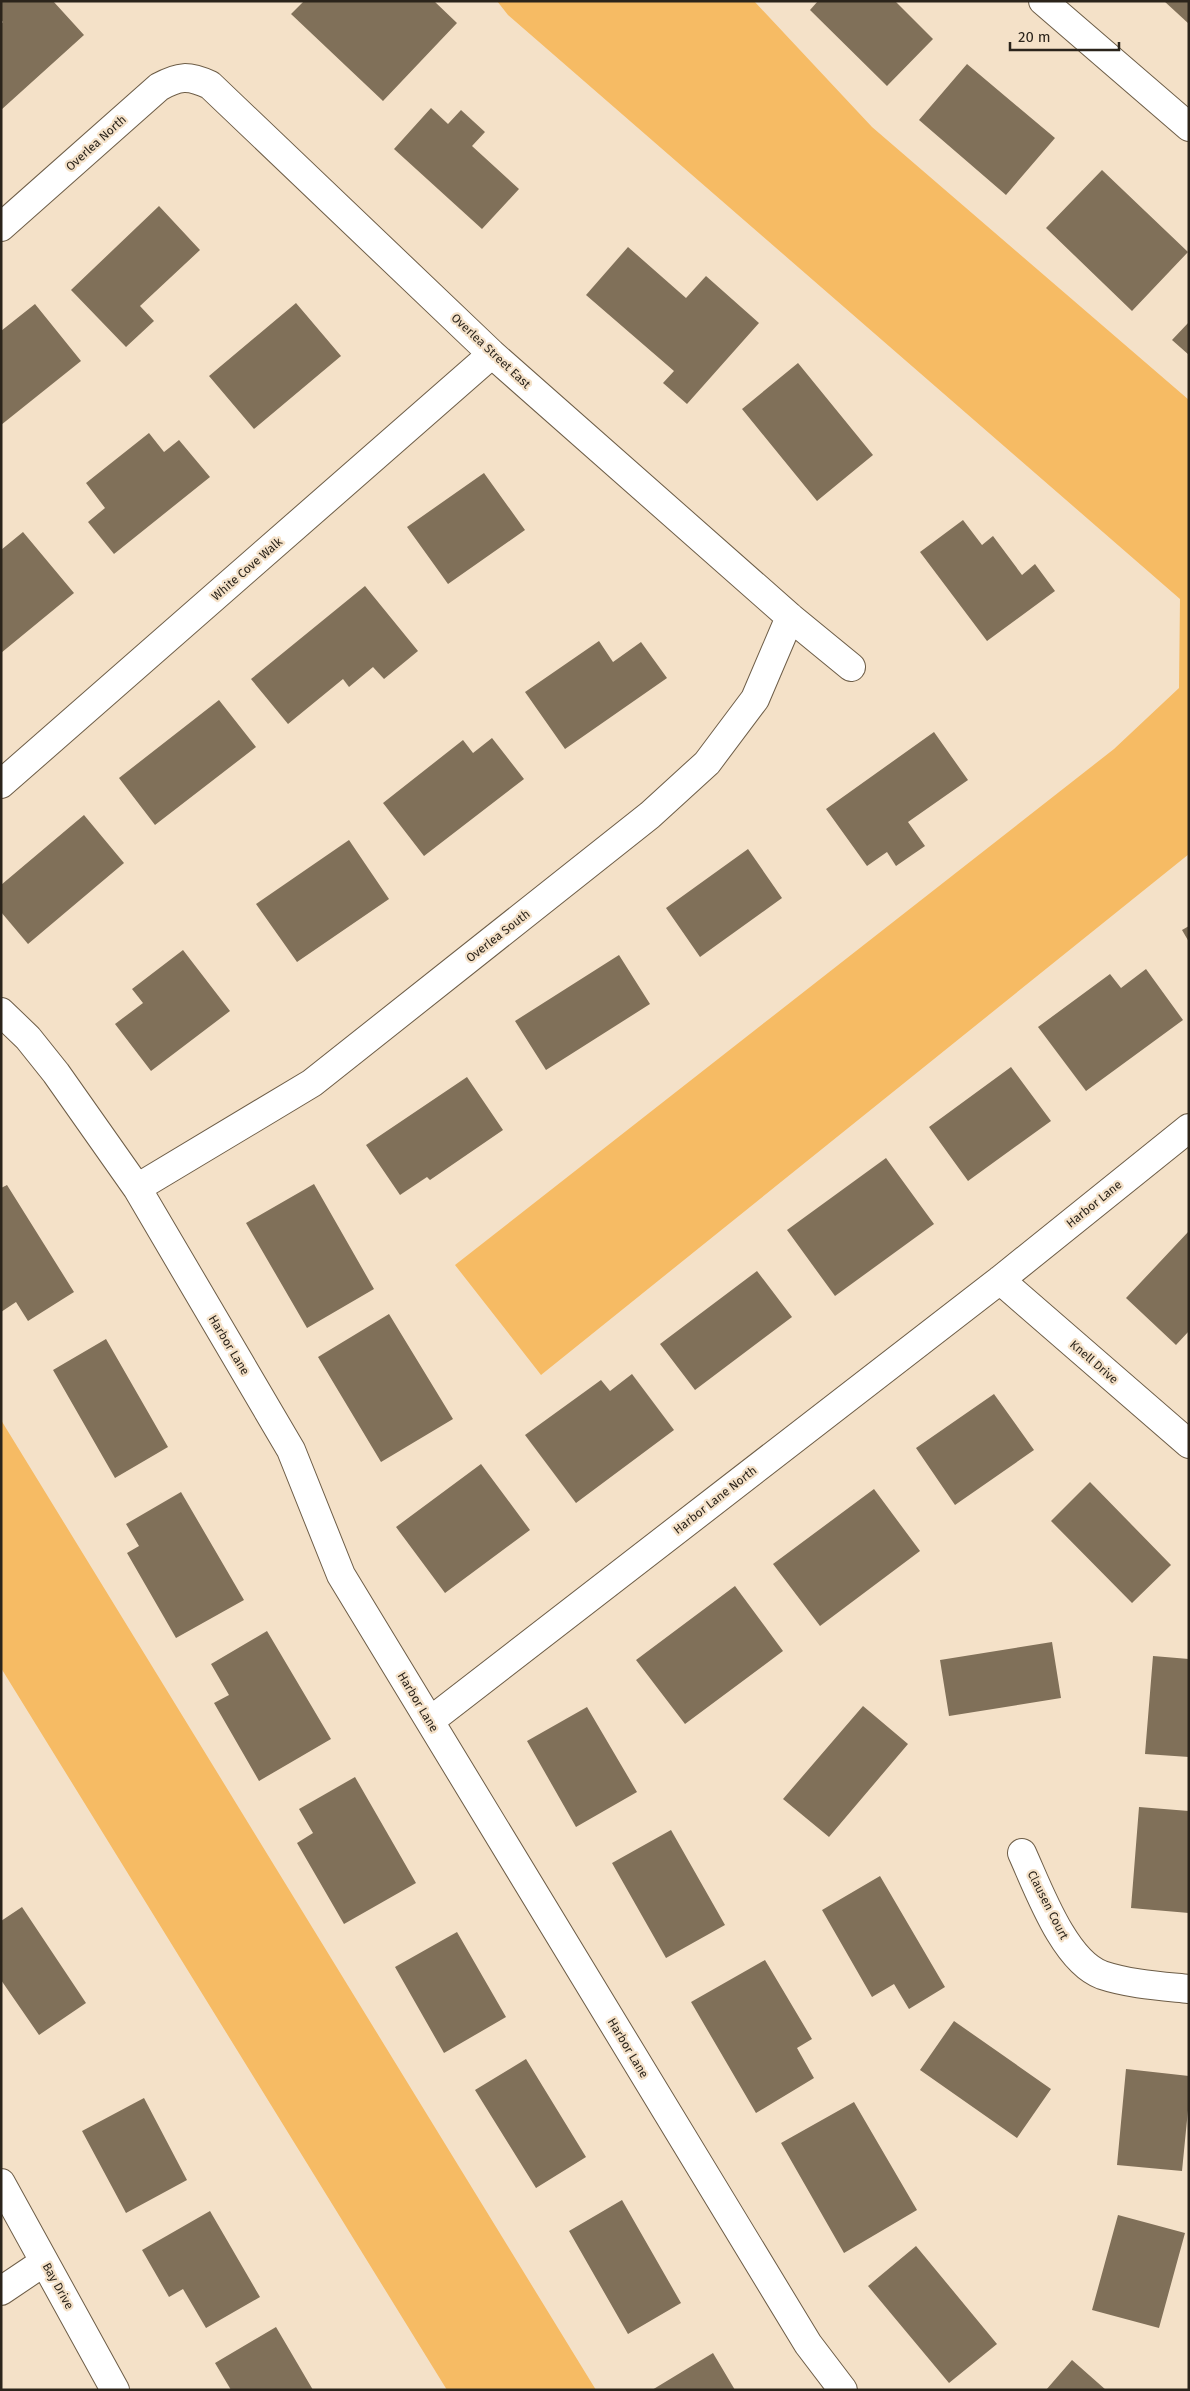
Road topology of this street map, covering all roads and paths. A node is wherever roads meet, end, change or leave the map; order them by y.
1 (1043, 1) edge
2 (199, 80) joint
3 (1189, 127) edge
4 (1, 227) edge
5 (492, 354) junction
6 (790, 617) junction
7 (851, 667) dead end
8 (1, 784) edge
9 (1, 1012) edge
10 (1189, 1128) edge
11 (137, 1188) junction
12 (1000, 1280) junction
13 (1189, 1444) edge
14 (430, 1721) junction
15 (1022, 1852) dead end
16 (1189, 1989) edge
17 (1, 2183) edge
18 (44, 2262) junction
19 (1, 2291) edge
20 (115, 2390) edge
21 (843, 2390) edge

1 - 3 street
2 - 4 street, Overlea North
2 - 5 street, Overlea Street East
5 - 6 street, Overlea Street East
5 - 8 street, White Cove Walk
6 - 7 street, Overlea Street East
6 - 11 street, Overlea South
9 - 11 street, Harbor Lane
10 - 12 street, Harbor Lane
11 - 14 street, Harbor Lane
12 - 13 street, Knell Drive
12 - 14 street, Harbor Lane North
14 - 21 street, Harbor Lane
15 - 16 street, Clausen Court
17 - 18 street, Bay Drive
18 - 19 street
18 - 20 street, Bay Drive

